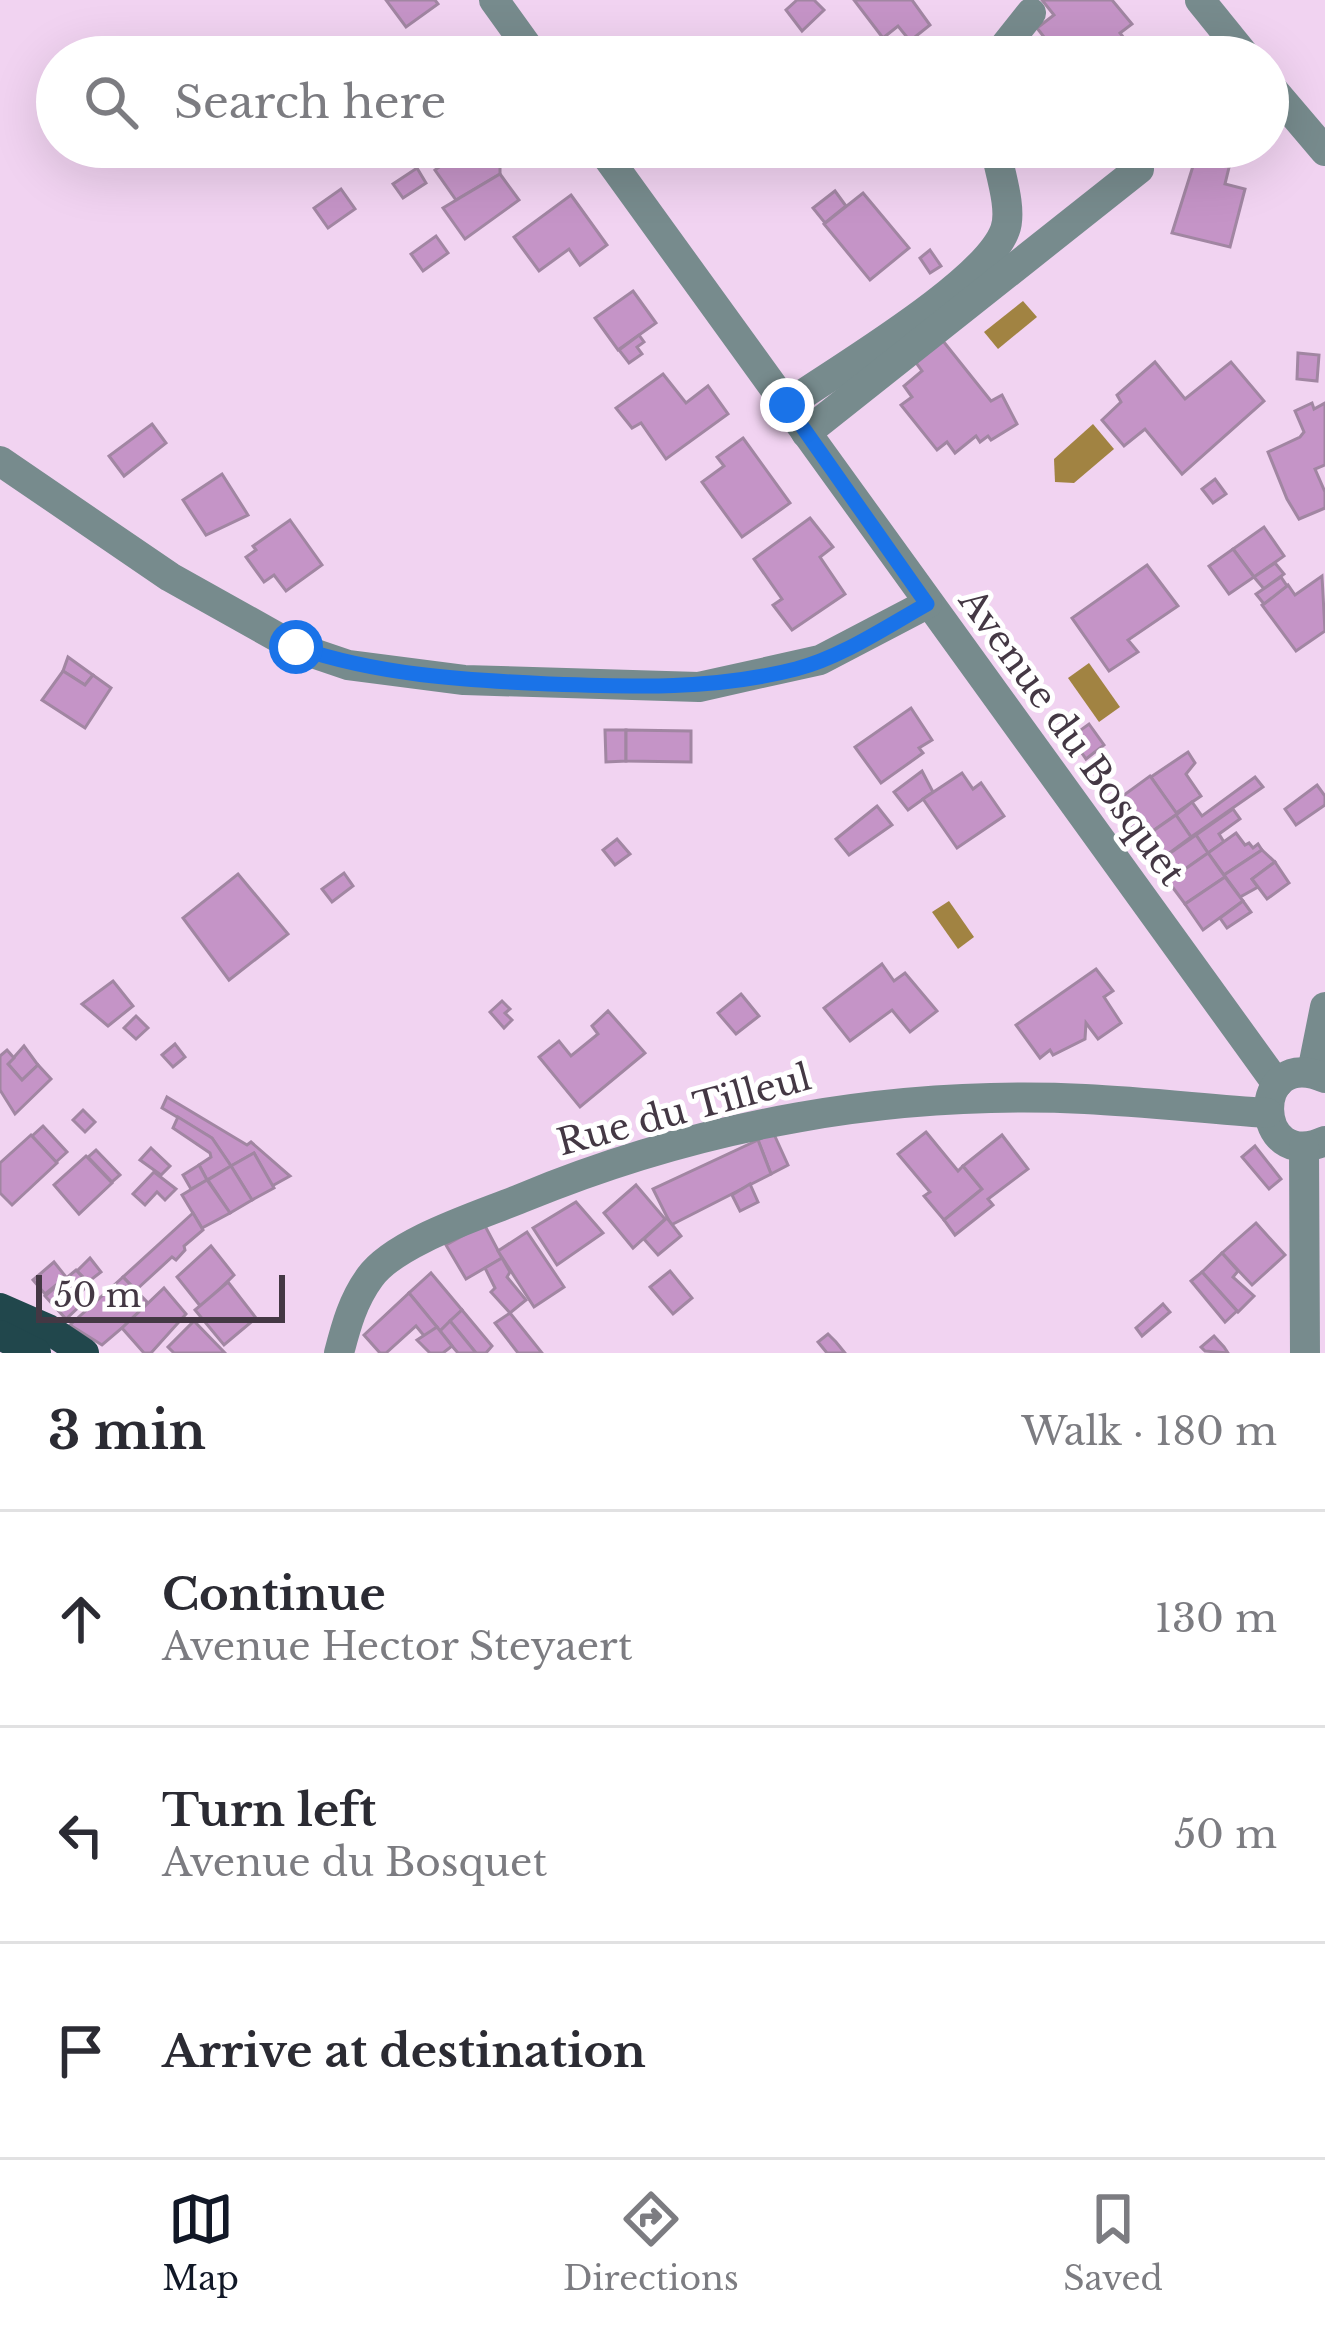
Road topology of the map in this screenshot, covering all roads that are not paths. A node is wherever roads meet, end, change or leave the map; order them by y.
1 (494, 0) edge
2 (1200, 0) edge
3 (1031, 13) dead end
4 (520, 36) edge
5 (1013, 36) edge
6 (1229, 36) edge
7 (1289, 109) edge
8 (1325, 151) edge
9 (615, 168) edge
10 (999, 168) edge
11 (1139, 169) dead end
12 (787, 405) junction
13 (806, 433) junction
14 (0, 461) edge
15 (927, 604) junction
16 (1325, 1007) edge
17 (1318, 1075) edge
18 (1272, 1098) junction
19 (1314, 1144) edge
20 (0, 1308) edge
21 (0, 1335) edge
22 (36, 1353) edge
23 (85, 1353) edge
24 (339, 1353) edge
25 (1305, 1353) edge

1 - 4 street
2 - 6 street
3 - 5 street
7 - 8 street
9 - 12 street, Avenue du Bosquet
10 - 12 street
11 - 13 street
12 - 13 street, Avenue du Bosquet
13 - 15 street, Avenue du Bosquet
14 - 15 street
15 - 18 street, Avenue du Bosquet
16 - 17 street
17 - 18 street
18 - 19 street, Avenue du Bosquet
18 - 24 street, Rue du Tilleul
19 - 25 street
20 - 23 main road
21 - 22 main road

